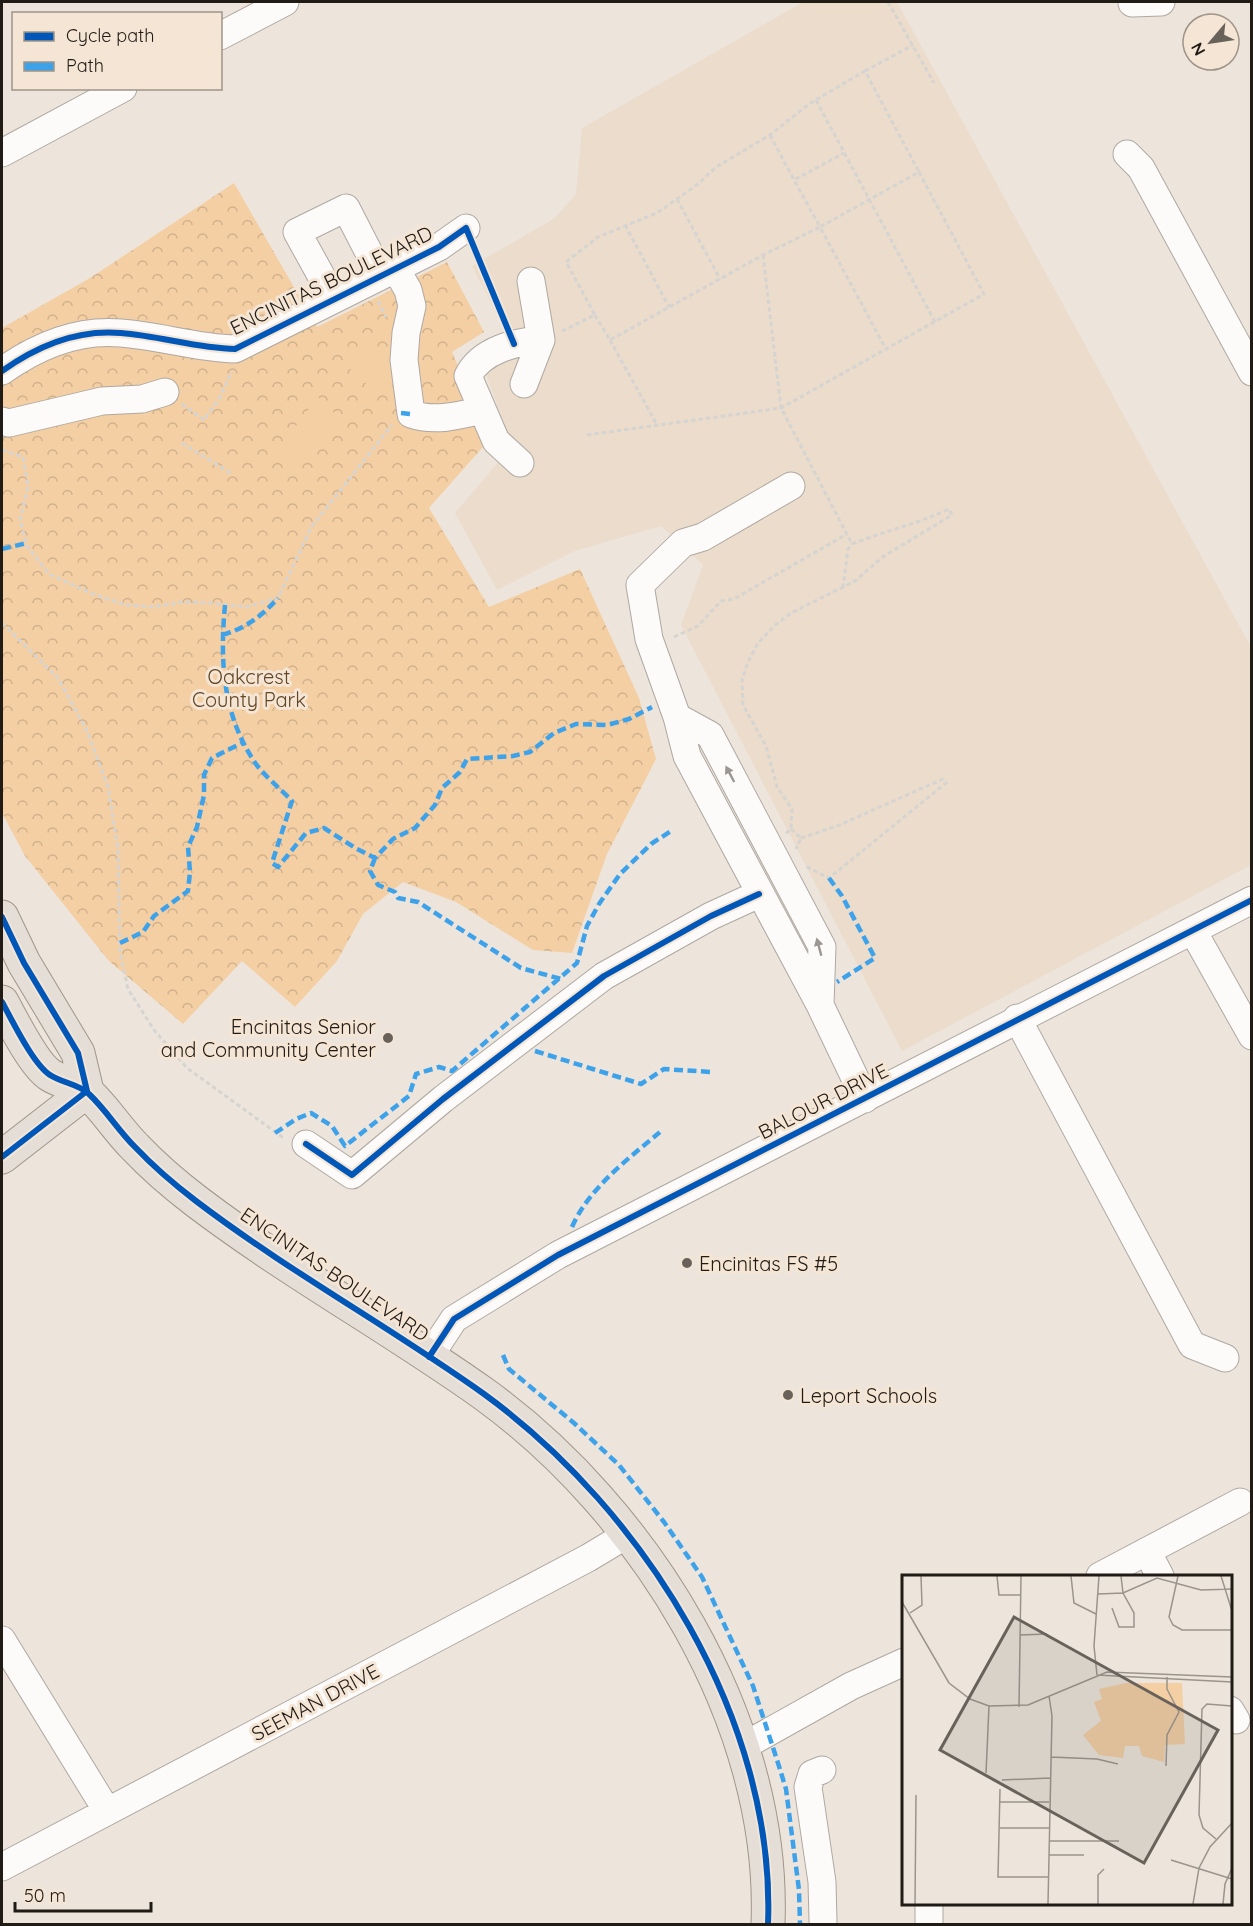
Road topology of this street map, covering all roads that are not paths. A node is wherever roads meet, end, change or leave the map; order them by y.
1 (285, 2) edge
2 (1161, 2) edge
3 (1132, 3) dead end
4 (222, 35) edge
5 (119, 90) edge
6 (2, 153) edge
7 (1127, 154) dead end
8 (466, 228) dead end
9 (388, 272) junction
10 (531, 281) dead end
11 (334, 299) junction
12 (541, 340) junction
13 (2, 371) edge
14 (1251, 372) edge
15 (524, 384) dead end
16 (165, 392) road end
17 (482, 410) junction
18 (2, 421) edge
19 (520, 463) dead end
20 (791, 486) dead end
21 (677, 717) junction
22 (759, 894) junction
23 (1251, 900) edge
24 (2, 917) edge
25 (1193, 931) junction
26 (2, 1002) edge
27 (820, 1005) junction
28 (1017, 1018) junction
29 (1251, 1036) edge
30 (87, 1091) junction
31 (865, 1099) junction
32 (306, 1144) road end
33 (2, 1156) edge
34 (429, 1357) junction
35 (1225, 1358) dead end
36 (1240, 1502) dead end
37 (628, 1534) junction
38 (1147, 1551) junction
39 (1102, 1575) edge
40 (1159, 1575) edge
41 (2, 1640) edge
42 (901, 1669) edge
43 (742, 1747) junction
44 (822, 1770) dead end
45 (107, 1811) junction
46 (2, 1867) edge
47 (929, 1905) edge
48 (823, 1921) dead end
49 (768, 1924) edge
50 (929, 1924) edge

1 - 4 street
2 - 3 street
5 - 6 street
7 - 14 street
8 - 9 street, ENCINITAS BOULEVARD
9 - 11 street, ENCINITAS BOULEVARD
9 - 11 street
9 - 17 street
10 - 12 street
11 - 13 street, ENCINITAS BOULEVARD
12 - 15 street
12 - 17 street
16 - 18 street
17 - 19 street
20 - 21 street
21 - 22 street
27 -> 21 street
22 - 27 street
22 - 32 street
23 - 25 street, BALOUR DRIVE
24 - 30 main road, ENCINITAS BOULEVARD
25 - 28 street, BALOUR DRIVE
25 - 29 street
26 - 30 main road, ENCINITAS BOULEVARD
27 - 31 street
28 - 31 street, BALOUR DRIVE
28 - 35 street
30 - 33 main road
30 - 34 main road, ENCINITAS BOULEVARD
31 - 34 street, BALOUR DRIVE
34 - 37 main road, ENCINITAS BOULEVARD
36 - 38 street
37 - 43 main road, ENCINITAS BOULEVARD
37 - 45 street, SEEMAN DRIVE
38 - 39 street
38 - 40 street
41 - 45 street
42 - 43 street
43 - 49 main road, ENCINITAS BOULEVARD
44 - 48 street
45 - 46 street, SEEMAN DRIVE
47 - 50 street

